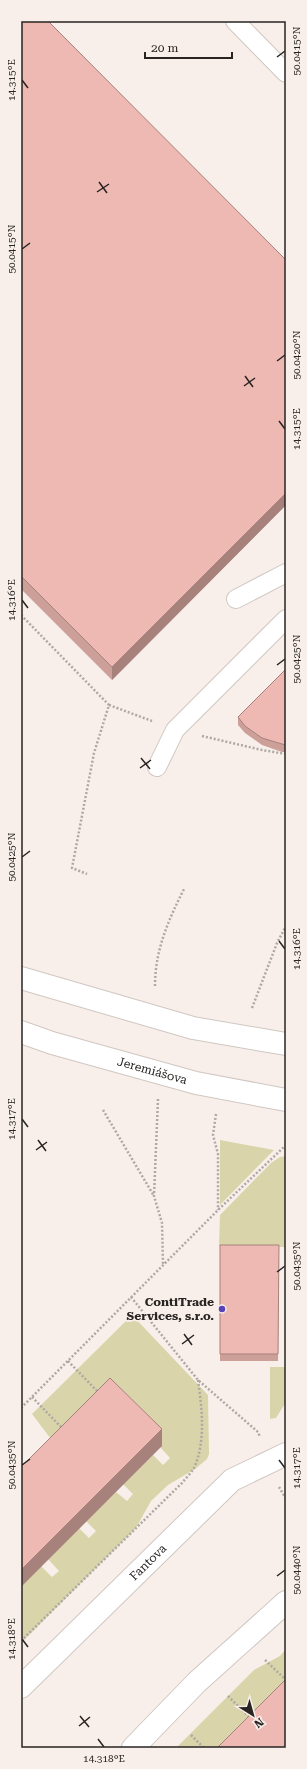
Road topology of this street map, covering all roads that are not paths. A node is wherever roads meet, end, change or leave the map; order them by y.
1 (234, 21) edge
2 (286, 73) edge
3 (286, 573) edge
4 (236, 599) dead end
5 (286, 619) edge
6 (157, 767) dead end
7 (21, 978) edge
8 (21, 1032) edge
9 (286, 1044) edge
10 (286, 1100) edge
11 (277, 1458) edge
12 (286, 1602) edge
13 (21, 1687) edge
14 (133, 1748) edge

1 - 2 lane
3 - 4 lane
5 - 6 lane
7 - 9 main road
8 - 10 main road, Jeremiášova
11 - 13 main road, Fantova
12 - 14 main road

